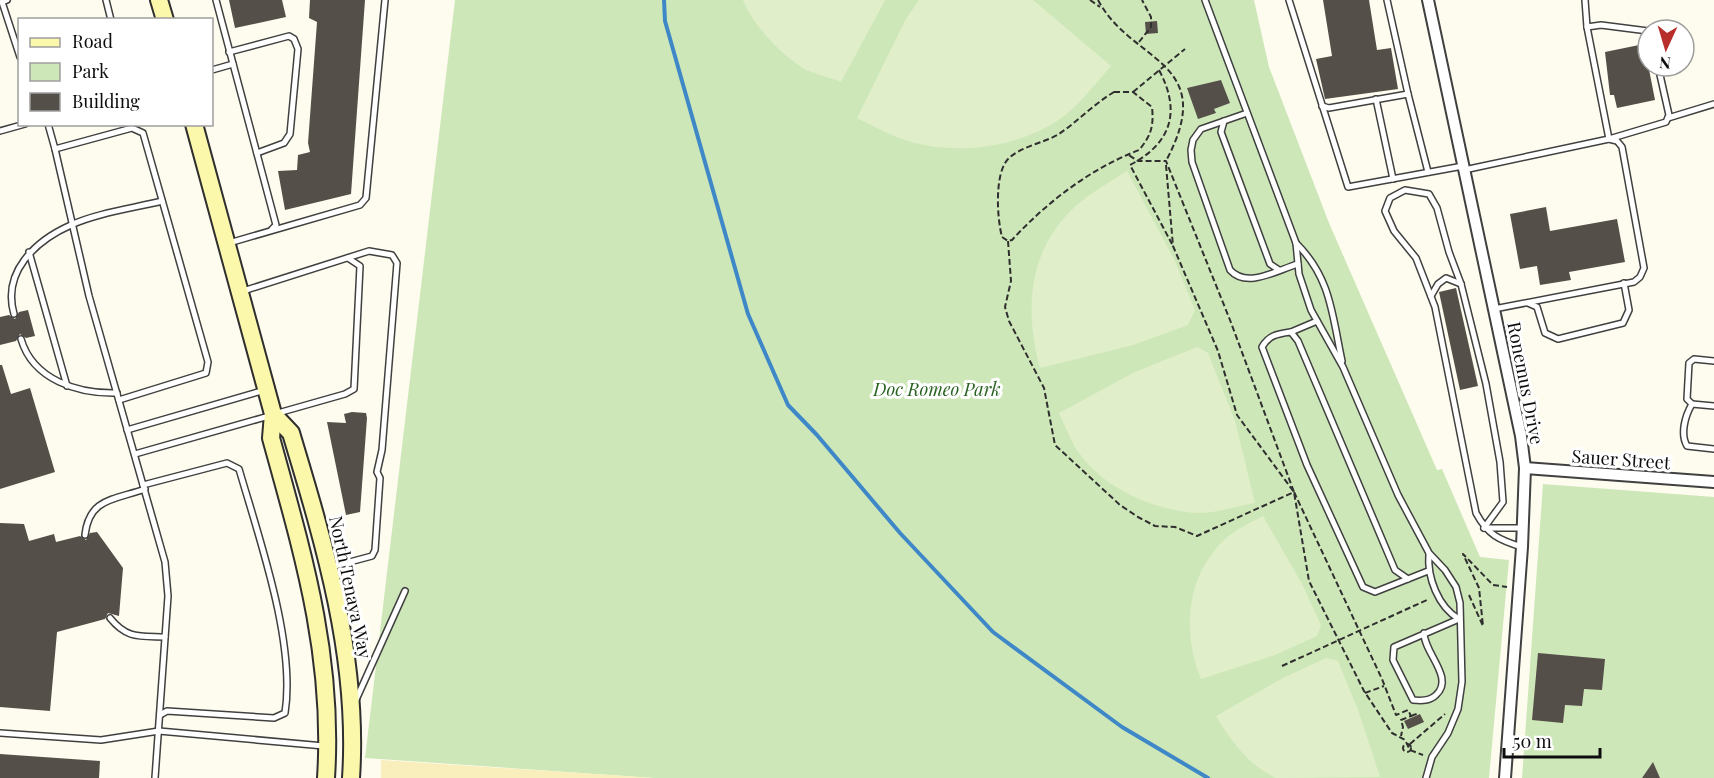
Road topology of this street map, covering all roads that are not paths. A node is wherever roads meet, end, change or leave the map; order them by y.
1 (106, 0) edge
2 (159, 0) edge
3 (216, 0) edge
4 (385, 0) edge
5 (1205, 0) edge
6 (1289, 0) edge
7 (1387, 0) edge
8 (1428, 0) edge
9 (1585, 0) edge
10 (3, 1) edge
11 (110, 18) edge
12 (164, 18) edge
13 (1587, 27) junction
14 (1636, 29) edge
15 (18, 50) edge
16 (230, 52) junction
17 (233, 64) junction
18 (213, 70) edge
19 (1660, 78) edge
20 (1408, 94) junction
21 (1376, 99) junction
22 (1714, 104) edge
23 (1323, 106) junction
24 (1247, 113) junction
25 (1668, 118) junction
26 (1224, 121) junction
27 (18, 126) edge
28 (49, 126) edge
29 (195, 126) edge
30 (0, 130) edge
31 (1609, 139) junction
32 (55, 149) junction
33 (257, 153) junction
34 (1463, 168) junction
35 (1428, 172) junction
36 (1393, 179) junction
37 (162, 201) junction
38 (71, 225) junction
39 (271, 231) junction
40 (228, 243) junction
41 (1296, 243) junction
42 (29, 252) junction
43 (348, 258) junction
44 (1298, 264) junction
45 (1279, 270) junction
46 (1461, 284) junction
47 (1624, 284) junction
48 (241, 291) junction
49 (1431, 296) junction
50 (1526, 302) junction
51 (1494, 309) junction
52 (14, 314) dead end
53 (1317, 321) junction
54 (1291, 332) junction
55 (21, 339) dead end
56 (1714, 361) edge
57 (1343, 367) junction
58 (67, 386) junction
59 (267, 390) junction
60 (117, 393) junction
61 (118, 400) junction
62 (1692, 404) junction
63 (1714, 406) edge
64 (273, 414) junction
65 (127, 430) junction
66 (1714, 449) edge
67 (135, 454) junction
68 (1525, 468) junction
69 (1714, 482) edge
70 (144, 487) junction
71 (1484, 528) junction
72 (1523, 528) junction
73 (85, 535) dead end
74 (1522, 547) junction
75 (1429, 553) junction
76 (329, 568) junction
77 (1428, 571) junction
78 (1408, 579) junction
79 (405, 591) dead end
80 (110, 618) dead end
81 (1459, 619) junction
82 (1424, 633) junction
83 (165, 637) junction
84 (352, 709) junction
85 (160, 715) junction
86 (159, 731) junction
87 (0, 733) edge
88 (328, 746) junction
89 (155, 778) edge
90 (326, 778) edge
91 (351, 778) edge
92 (1426, 778) edge
93 (1505, 778) edge

1 - 11 lane
2 - 12 main road
3 - 16 lane
4 - 39 lane
5 - 24 lane
6 - 23 lane
7 - 20 lane
8 - 34 street, Ronemus Drive
9 - 13 lane
10 - 15 lane
13 - 14 lane
13 - 31 lane
16 - 17 lane
16 - 33 lane
17 - 18 lane
17 - 33 lane
19 - 25 lane
20 - 21 lane
20 - 35 lane
21 - 23 lane
21 - 36 lane
22 - 25 lane
23 - 36 lane
24 - 26 lane
24 - 41 lane
25 - 31 lane
26 - 45 lane
26 - 45 lane
27 - 30 lane
28 - 32 lane
29 - 40 main road, North Tenaya Way
31 - 34 lane
31 - 47 lane
32 - 37 lane
32 - 38 lane
33 - 39 lane
34 - 35 lane
34 - 51 street, Ronemus Drive
35 - 36 lane
37 - 38 lane
37 - 61 lane
38 - 42 lane
38 - 60 lane
39 - 40 lane
40 - 48 main road, North Tenaya Way
41 - 44 lane
41 - 57 lane
42 - 52 lane
42 - 58 lane
43 - 48 lane
43 - 64 lane
43 - 76 lane
44 - 45 lane
44 - 53 lane
46 - 49 lane
46 - 49 lane
46 - 71 lane
47 - 50 lane
47 - 50 lane
48 - 59 main road, North Tenaya Way
49 - 71 lane
50 - 51 lane
51 - 68 street, Ronemus Drive
53 - 54 lane
53 - 57 lane
54 - 78 lane
54 - 78 lane
55 - 58 lane
56 - 62 lane
57 - 75 lane
58 - 60 lane
59 - 64 main road, North Tenaya Way
59 - 65 lane
60 - 61 lane
61 - 65 lane
62 - 63 lane
62 - 66 lane
64 - 67 lane
64 - 76 main road, North Tenaya Way
64 - 88 main road, North Tenaya Way
65 - 67 lane
67 - 70 lane
68 - 69 street, Sauer Street
68 - 72 street, Ronemus Drive
70 - 73 lane
70 - 83 lane
70 - 85 lane
71 - 72 lane
71 - 74 lane
72 - 74 street, Ronemus Drive
74 - 93 street, Ronemus Drive
75 - 77 lane
75 - 81 lane
76 - 84 main road, North Tenaya Way
77 - 78 lane
77 - 81 lane
79 - 84 lane
80 - 83 lane
81 - 82 lane
81 - 92 lane
82 - 82 lane
83 - 85 lane
84 - 91 main road, North Tenaya Way
85 - 86 lane
86 - 87 lane
86 - 88 lane
86 - 89 lane
88 - 90 main road, North Tenaya Way

